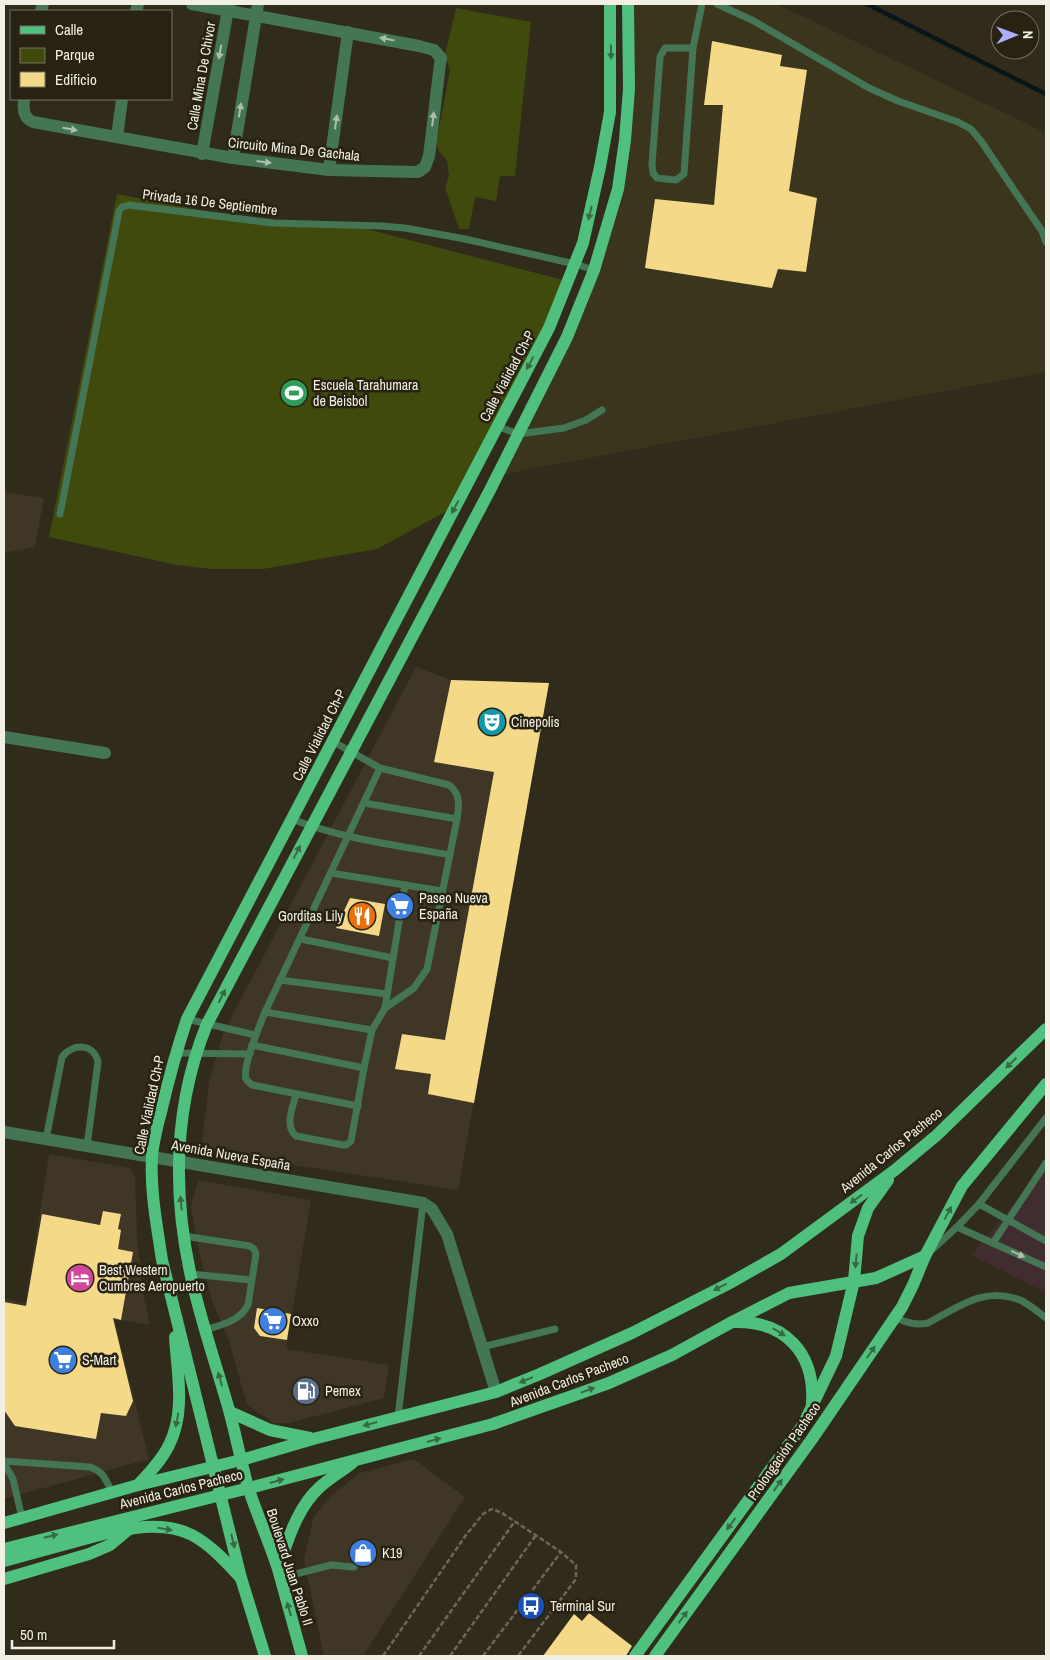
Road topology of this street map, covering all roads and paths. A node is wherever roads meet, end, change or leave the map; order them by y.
1 (192, 4) edge
2 (610, 4) edge
3 (628, 4) edge
4 (702, 4) edge
5 (717, 4) edge
6 (228, 7) edge
7 (256, 9) edge
8 (348, 32) junction
9 (693, 48) junction
10 (24, 100) edge
11 (122, 100) edge
12 (117, 137) junction
13 (202, 154) junction
14 (233, 158) junction
15 (329, 170) junction
16 (1046, 242) edge
17 (576, 264) junction
18 (594, 270) junction
19 (602, 410) dead end
20 (497, 426) junction
21 (518, 434) junction
22 (60, 514) dead end
23 (4, 736) edge
24 (332, 742) junction
25 (352, 752) junction
26 (104, 754) dead end
27 (380, 768) junction
28 (364, 802) junction
29 (292, 819) junction
30 (457, 819) junction
31 (311, 827) junction
32 (349, 836) junction
33 (450, 855) junction
34 (331, 873) junction
35 (405, 885) junction
36 (442, 891) junction
37 (300, 939) junction
38 (393, 958) junction
39 (280, 980) junction
40 (387, 994) junction
41 (386, 1008) junction
42 (265, 1012) junction
43 (187, 1019) junction
44 (207, 1024) junction
45 (1046, 1029) edge
46 (372, 1030) junction
47 (255, 1035) junction
48 (252, 1045) junction
49 (175, 1053) junction
50 (195, 1054) junction
51 (250, 1054) junction
52 (364, 1068) junction
53 (1046, 1084) edge
54 (296, 1094) junction
55 (358, 1106) junction
56 (1046, 1118) edge
57 (4, 1132) edge
58 (46, 1139) junction
59 (87, 1146) junction
60 (152, 1157) junction
61 (178, 1161) junction
62 (1046, 1163) edge
63 (895, 1170) junction
64 (423, 1203) junction
65 (979, 1204) junction
66 (1009, 1221) junction
67 (957, 1227) junction
68 (184, 1236) junction
69 (1046, 1241) edge
70 (993, 1243) junction
71 (925, 1256) junction
72 (1046, 1267) edge
73 (191, 1274) junction
74 (251, 1280) junction
75 (854, 1281) junction
76 (172, 1302) junction
77 (895, 1318) junction
78 (1046, 1318) edge
79 (732, 1322) junction
80 (555, 1329) dead end
81 (206, 1330) junction
82 (482, 1347) junction
83 (496, 1392) junction
84 (812, 1407) junction
85 (230, 1412) junction
86 (398, 1417) junction
87 (313, 1439) junction
88 (241, 1460) junction
89 (357, 1460) junction
90 (4, 1462) edge
91 (214, 1467) junction
92 (6, 1471) edge
93 (138, 1485) junction
94 (249, 1488) junction
95 (112, 1493) junction
96 (221, 1494) junction
97 (22, 1518) junction
98 (515, 1521) junction
99 (4, 1523) edge
100 (131, 1528) junction
101 (536, 1535) junction
102 (4, 1549) edge
103 (561, 1552) junction
104 (4, 1561) edge
105 (354, 1567) dead end
106 (279, 1573) junction
107 (241, 1578) junction
108 (4, 1579) edge
109 (265, 1656) edge
110 (302, 1656) edge
111 (383, 1656) edge
112 (418, 1656) edge
113 (450, 1656) edge
114 (483, 1656) edge
115 (518, 1656) edge
116 (635, 1656) edge
117 (654, 1656) edge

1 - 6 street, Circuito Mina De Gachala
2 -> 17 main road, Calle Vialidad Ch-P
3 - 18 main road
4 - 9 lane
5 - 16 lane
6 - 7 street, Circuito Mina De Gachala
6 -> 13 street, Calle Mina De Chivor
7 - 8 street, Circuito Mina De Gachala
14 -> 7 street
15 -> 8 street
15 -> 8 street, Circuito Mina De Gachala
9 - 9 lane
10 -> 12 street, Circuito Mina De Gachala
11 - 12 street
12 - 13 street, Circuito Mina De Gachala
13 - 14 street, Circuito Mina De Gachala
14 -> 15 street, Circuito Mina De Gachala
17 - 18 lane
17 -> 20 main road, Calle Vialidad Ch-P
17 - 22 lane, Privada 16 De Septiembre
18 - 21 main road
19 - 21 lane
20 - 21 lane
20 -> 24 main road, Calle Vialidad Ch-P
21 - 25 main road
23 - 26 street
24 - 25 lane
24 - 29 main road, Calle Vialidad Ch-P
25 - 27 lane
25 - 31 main road
27 - 28 lane
27 - 30 lane
28 - 30 lane
28 - 32 lane
29 - 31 lane
29 - 43 main road, Calle Vialidad Ch-P
30 - 33 lane
31 - 32 lane
44 -> 31 main road
32 - 33 lane
32 - 34 lane
33 - 36 lane
34 - 35 lane
34 - 37 lane
35 - 36 lane
35 - 38 lane
36 - 41 lane
37 - 38 lane
37 - 39 lane
38 - 40 lane
39 - 40 lane
39 - 42 lane
40 - 41 lane
41 - 46 lane
42 - 46 lane
42 - 47 lane
43 - 44 lane
43 - 49 main road, Calle Vialidad Ch-P
44 - 47 lane
44 - 50 main road
45 -> 63 main road, Avenida Carlos Pacheco
46 - 52 lane
47 - 48 lane
48 - 51 lane
48 - 52 lane
49 - 50 lane
49 - 60 main road, Calle Vialidad Ch-P
50 - 51 lane
50 - 61 main road
51 - 54 lane
52 - 55 lane
71 -> 53 main road
54 - 55 lane
54 - 55 lane
56 - 65 lane
57 - 58 street, Avenida Nueva España
58 - 59 street, Avenida Nueva España
58 - 59 lane
59 - 60 street, Avenida Nueva España
60 - 61 street, Avenida Nueva España
60 - 76 main road, Calle Vialidad Ch-P
61 - 64 street, Avenida Nueva España
68 -> 61 main road
62 - 66 lane
63 -> 75 main road, Prolongación Pacheco
63 -> 83 main road, Avenida Carlos Pacheco
64 - 82 street
64 - 86 lane
65 - 66 lane
65 - 67 lane
66 - 69 lane
66 - 70 lane
67 - 70 lane
67 - 71 lane
68 - 73 main road
68 - 74 lane
70 -> 72 lane
71 - 75 main road, Avenida Carlos Pacheco
71 - 77 main road, Prolongación Pacheco
73 - 74 lane
73 - 81 main road
74 - 81 lane
75 - 79 main road, Avenida Carlos Pacheco
75 - 84 main road, Prolongación Pacheco
76 - 91 main road, Calle Vialidad Ch-P
76 -> 93 main road
77 - 78 lane
117 -> 77 main road, Prolongación Pacheco
79 -> 84 main road
89 -> 79 main road, Avenida Carlos Pacheco
80 - 82 lane
85 -> 81 main road
82 - 83 street
83 - 86 main road, Avenida Carlos Pacheco
84 -> 116 main road, Prolongación Pacheco
85 - 87 main road
85 - 88 main road
86 -> 87 main road, Avenida Carlos Pacheco
87 - 88 main road, Avenida Carlos Pacheco
88 - 91 main road, Avenida Carlos Pacheco
88 - 94 main road
94 -> 89 main road, Avenida Carlos Pacheco
89 - 106 main road
90 - 92 lane
90 - 95 lane
91 - 93 main road, Avenida Carlos Pacheco
91 - 96 main road, Calle Vialidad Ch-P
92 - 97 lane
93 - 95 main road, Avenida Carlos Pacheco
94 - 96 main road, Avenida Carlos Pacheco
94 - 106 main road, Boulevard Juan Pablo II
95 - 97 main road, Avenida Carlos Pacheco
102 -> 96 main road, Avenida Carlos Pacheco
96 -> 107 main road
97 - 99 main road, Avenida Carlos Pacheco
98 - 101 path
98 - 111 path
98 - 112 path
100 - 104 main road
100 -> 107 main road
100 - 108 main road
101 - 103 path
101 - 113 path
103 - 114 path
103 - 115 path
105 - 106 lane
110 -> 106 main road, Boulevard Juan Pablo II
107 - 109 main road

